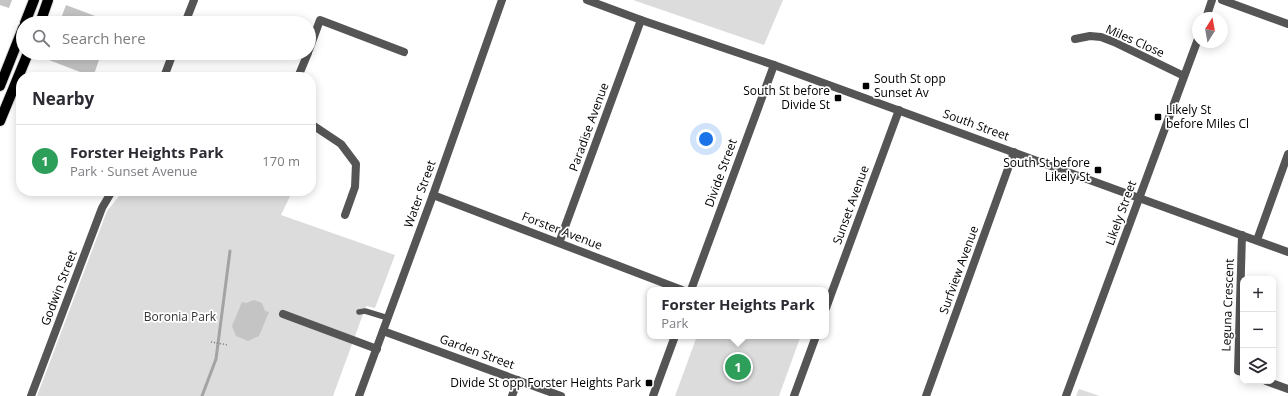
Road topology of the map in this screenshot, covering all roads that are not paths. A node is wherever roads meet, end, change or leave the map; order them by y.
1 (34, 0) edge
2 (48, 0) edge
3 (194, 0) edge
4 (502, 0) edge
5 (586, 0) edge
6 (1212, 0) edge
7 (1222, 0) edge
8 (1208, 12) edge
9 (28, 16) edge
10 (42, 16) edge
11 (188, 16) edge
12 (641, 20) junction
13 (1288, 24) edge
14 (316, 31) edge
15 (1074, 39) dead end
16 (16, 46) edge
17 (1195, 48) edge
18 (404, 52) dead end
19 (25, 60) edge
20 (171, 60) edge
21 (305, 60) edge
22 (774, 65) junction
23 (20, 72) edge
24 (166, 72) edge
25 (300, 72) edge
26 (1184, 76) junction
27 (16, 82) edge
28 (0, 86) edge
29 (899, 110) junction
30 (0, 121) edge
31 (316, 127) edge
32 (1014, 152) junction
33 (1288, 154) edge
34 (433, 195) junction
35 (109, 196) edge
36 (1139, 198) junction
37 (345, 215) dead end
38 (1242, 235) junction
39 (1257, 240) junction
40 (559, 243) junction
41 (1288, 252) edge
42 (674, 287) edge
43 (693, 287) edge
44 (829, 300) edge
45 (359, 312) dead end
46 (283, 314) dead end
47 (388, 318) junction
48 (383, 331) junction
49 (674, 339) edge
50 (815, 339) edge
51 (377, 349) junction
52 (1240, 371) edge
53 (518, 380) junction
54 (1274, 384) edge
55 (1288, 389) edge
56 (31, 396) edge
57 (359, 396) edge
58 (512, 396) edge
59 (561, 396) edge
60 (653, 396) edge
61 (794, 396) edge
62 (926, 396) edge
63 (1066, 396) edge

1 - 9 main road
2 - 10 main road
3 - 11 street
4 - 34 street, Water Street
5 - 12 street, South Street
6 - 8 street
7 - 13 street
12 - 22 street, South Street
12 - 40 street, Paradise Avenue
14 - 18 street
15 - 26 street, Miles Close
16 - 28 main road
17 - 26 street, Likely Street
19 - 23 main road
20 - 24 street
21 - 25 street
22 - 29 street, South Street
22 - 43 street, Divide Street
26 - 36 street, Likely Street
27 - 30 main road
29 - 32 street, South Street
29 - 44 street, Sunset Avenue
31 - 37 street
32 - 36 street, South Street
32 - 62 street, Surfview Avenue
33 - 39 street
34 - 40 street, Forster Avenue
34 - 47 street, Water Street
35 - 56 street, Godwin Street
36 - 38 street, South Street
36 - 63 street, Likely Street
38 - 39 street, South Street
38 - 52 street, Leguna Crescent
39 - 41 street, South Street
40 - 42 street, Forster Avenue
45 - 47 lane
46 - 51 street
47 - 48 street, Water Street
48 - 51 street, Water Street
48 - 53 street, Garden Street
49 - 60 street
50 - 61 street
51 - 57 street, Water Street
53 - 58 street
53 - 59 street, Garden Street
54 - 55 street

